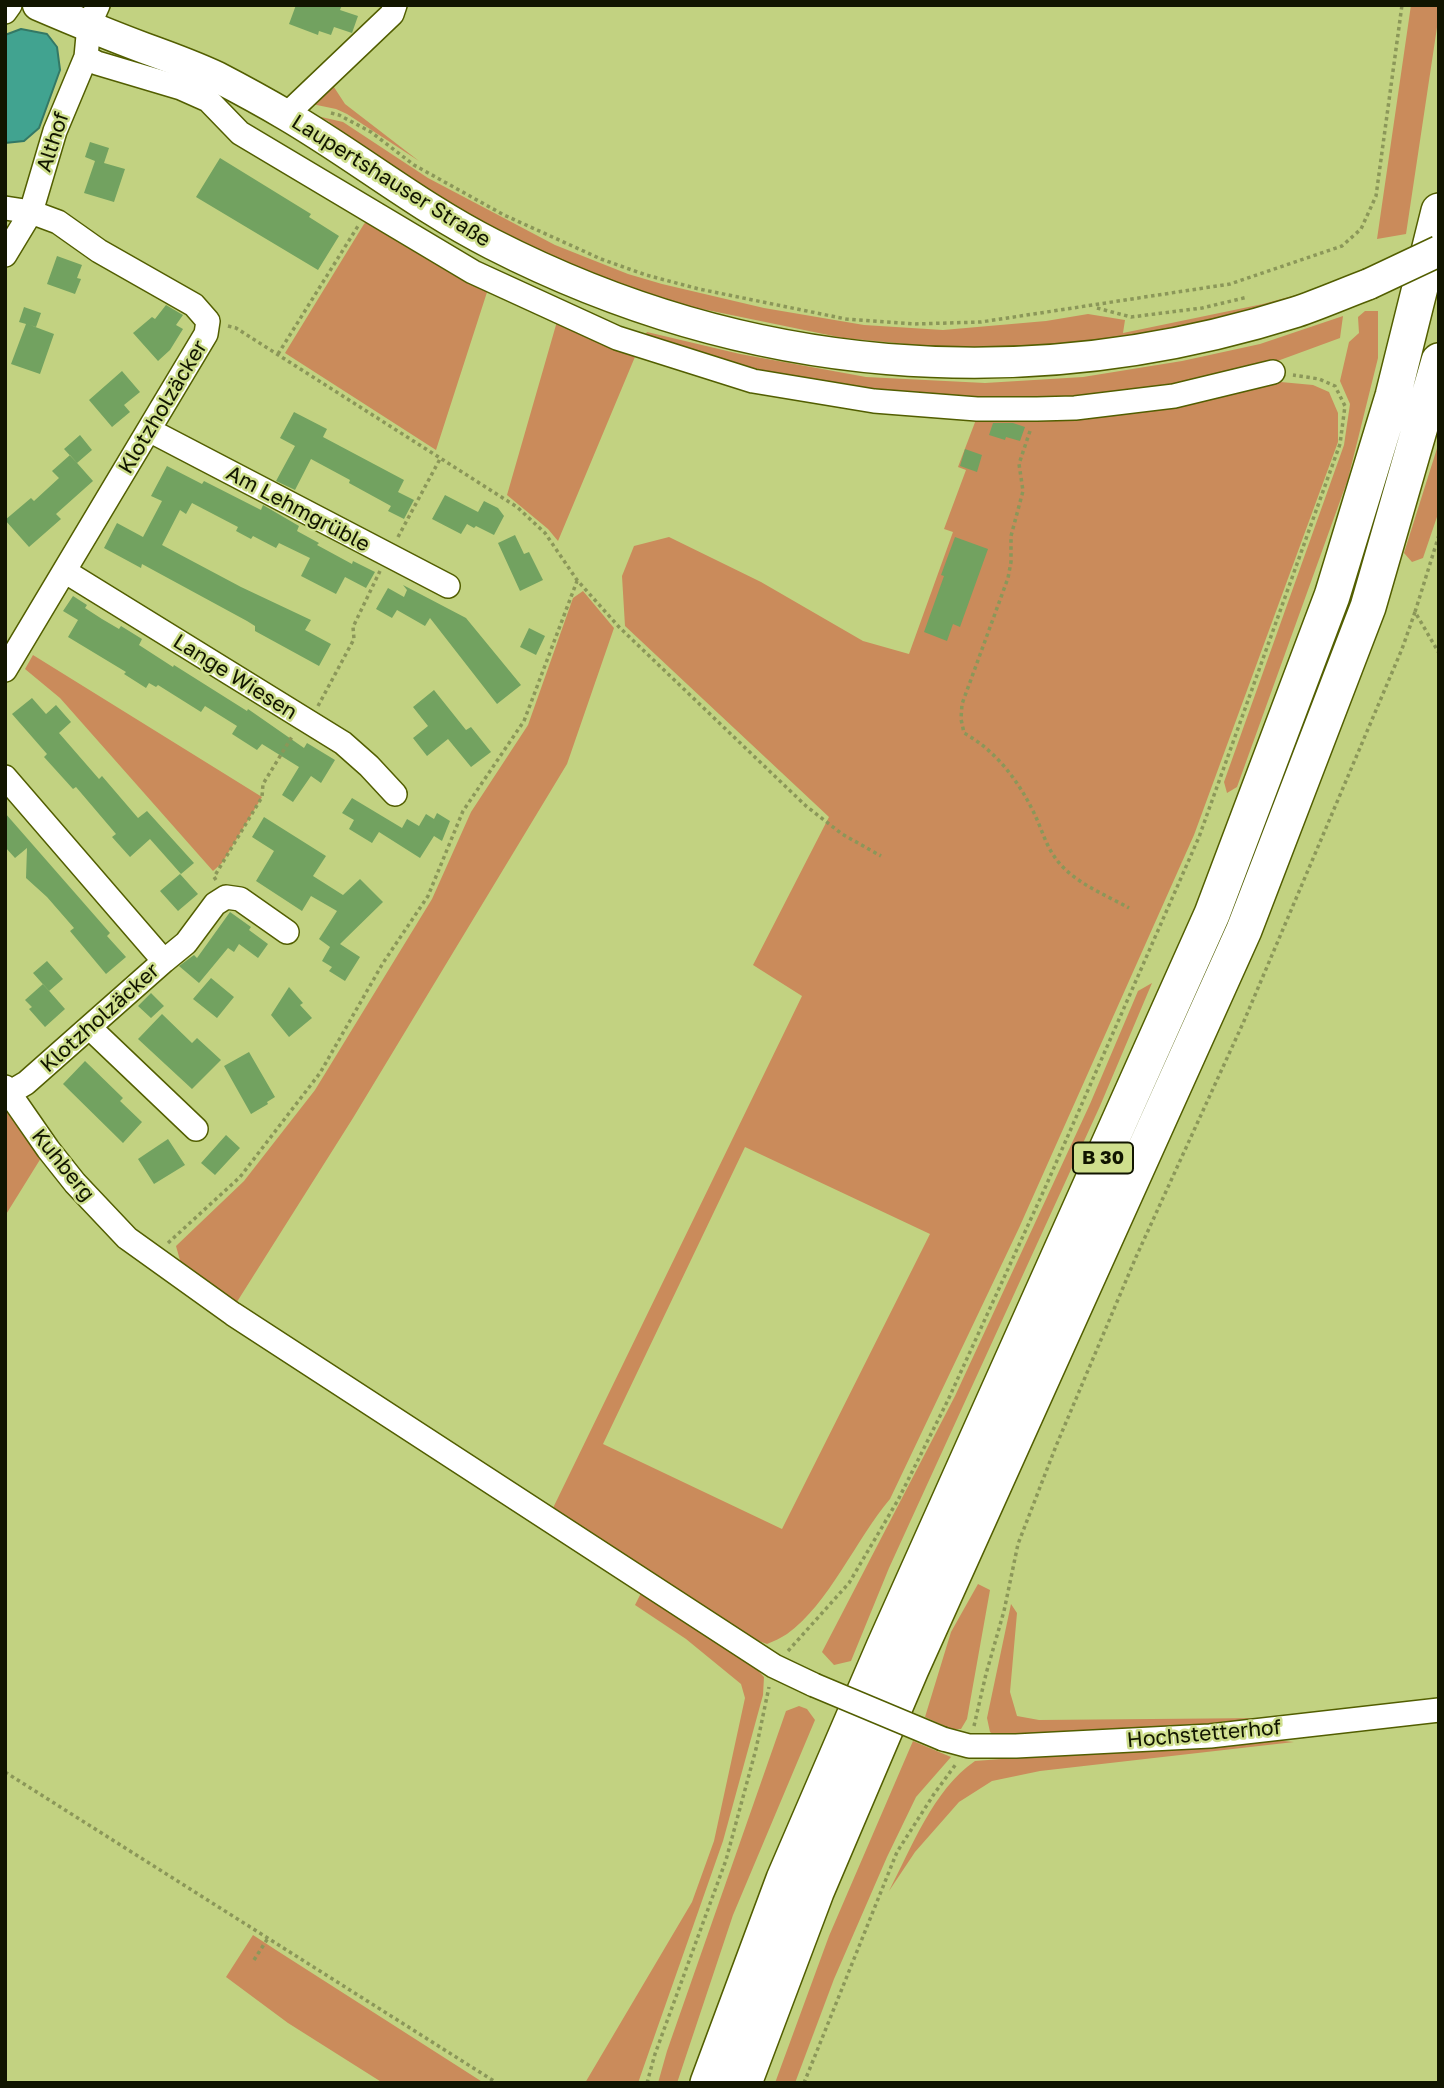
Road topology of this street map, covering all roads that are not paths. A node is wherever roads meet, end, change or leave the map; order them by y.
1 (10, 5) edge
2 (38, 5) edge
3 (395, 5) edge
4 (5, 12) edge
5 (94, 15) edge
6 (86, 57) junction
7 (299, 103) junction
8 (5, 208) edge
9 (1439, 211) edge
10 (31, 212) junction
11 (1439, 251) edge
12 (5, 255) edge
13 (1439, 361) edge
14 (1273, 372) road end
15 (149, 430) junction
16 (66, 572) junction
17 (448, 586) dead end
18 (5, 670) edge
19 (5, 777) edge
20 (395, 794) dead end
21 (287, 932) dead end
22 (164, 961) junction
23 (90, 1028) junction
24 (7, 1090) edge
25 (196, 1129) dead end
26 (774, 1666) joint
27 (1439, 1710) edge
28 (708, 2083) edge
29 (744, 2083) edge

1 - 4 street
2 - 5 main road, Laupertshauser Straße
3 - 7 street
5 - 6 street, Althof
5 - 7 main road, Laupertshauser Straße
6 - 10 street, Althof
6 - 14 street
7 - 11 main road, Laupertshauser Straße, bridge
8 - 10 street, Klotzholzäcker
9 - 28 highway, B 30
10 - 12 street, Althof
10 - 15 street, Klotzholzäcker
13 - 29 highway, B 30
15 - 16 street, Klotzholzäcker
15 - 17 street, Am Lehmgrüble
16 - 18 street, Klotzholzäcker
16 - 20 street, Lange Wiesen
19 - 22 street, Klotzholzäcker
21 - 22 street
22 - 23 street, Klotzholzäcker
23 - 24 street, Klotzholzäcker
23 - 25 street
24 - 26 street, Kuhberg
26 - 27 street, Hochstetterhof, bridge

